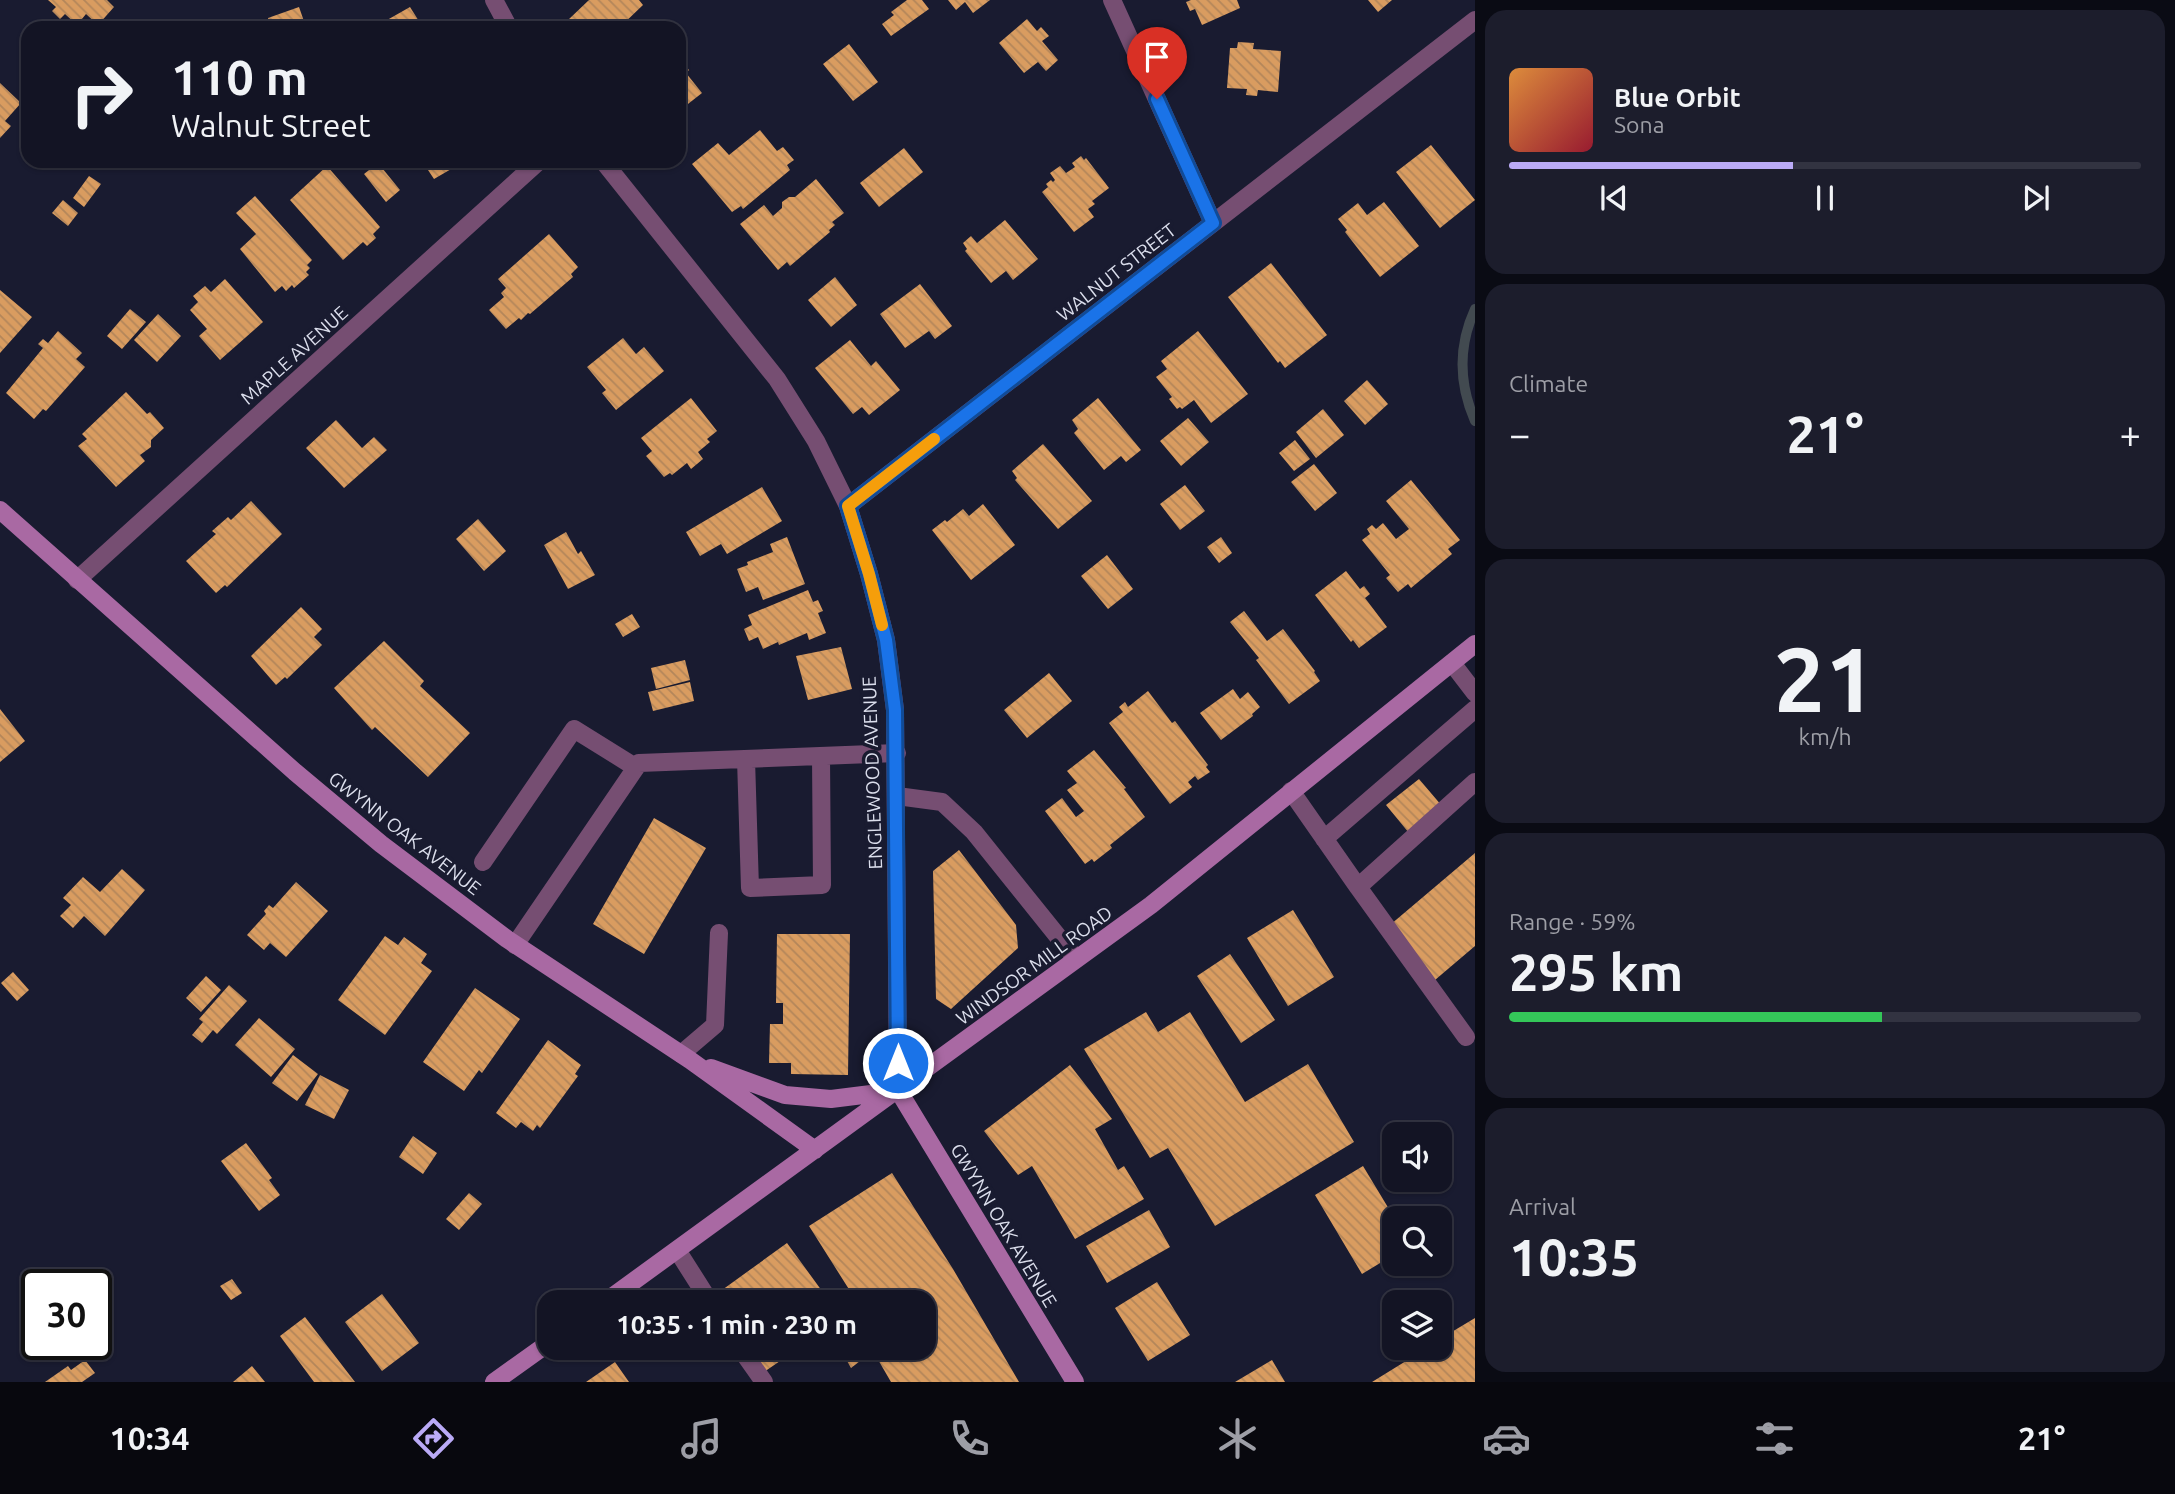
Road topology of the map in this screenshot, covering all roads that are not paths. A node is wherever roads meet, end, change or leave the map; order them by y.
1 (494, 0) edge
2 (1112, 0) edge
3 (1475, 20) edge
4 (505, 21) edge
5 (532, 168) edge
6 (609, 168) edge
7 (1213, 223) junction
8 (848, 506) junction
9 (0, 510) edge
10 (77, 580) junction
11 (1475, 644) edge
12 (1452, 663) junction
13 (1475, 693) edge
14 (1475, 709) edge
15 (897, 753) junction
16 (821, 756) junction
17 (746, 759) junction
18 (635, 768) junction
19 (1475, 782) edge
20 (1291, 792) junction
21 (897, 796) junction
22 (1324, 839) junction
23 (483, 862) dead end
24 (1358, 887) junction
25 (719, 933) dead end
26 (515, 945) junction
27 (1076, 959) junction
28 (1466, 1037) dead end
29 (685, 1057) junction
30 (898, 1090) junction
31 (815, 1150) junction
32 (677, 1250) junction
33 (622, 1290) edge
34 (702, 1290) edge
35 (537, 1351) edge
36 (748, 1360) edge
37 (494, 1382) edge
38 (764, 1382) edge
39 (1075, 1382) edge

1 - 4 street
2 - 7 street
3 - 7 street, WALNUT STREET
5 - 10 street, MAPLE AVENUE
6 - 8 street, ENGLEWOOD AVENUE
7 - 8 street, WALNUT STREET
8 - 15 street, ENGLEWOOD AVENUE
9 - 10 main road, GWYNN OAK AVENUE
10 - 26 main road, GWYNN OAK AVENUE
11 - 12 main road, WINDSOR MILL ROAD
12 - 13 street
12 - 20 main road, WINDSOR MILL ROAD
14 - 22 street
15 - 16 street
15 - 21 street, ENGLEWOOD AVENUE
16 - 17 street
16 - 17 street
17 - 18 street
18 - 23 street
18 - 26 street
19 - 24 street
20 - 22 street
20 - 27 main road, WINDSOR MILL ROAD
21 - 27 street
21 - 30 street, ENGLEWOOD AVENUE
22 - 24 street
24 - 28 street
25 - 29 street
26 - 29 main road, GWYNN OAK AVENUE
27 - 30 main road, WINDSOR MILL ROAD
29 - 30 main road
29 - 31 main road, GWYNN OAK AVENUE
30 - 31 main road, WINDSOR MILL ROAD
30 - 39 main road, GWYNN OAK AVENUE
31 - 32 main road, WINDSOR MILL ROAD
32 - 33 main road, WINDSOR MILL ROAD
32 - 34 street
35 - 37 main road
36 - 38 street

